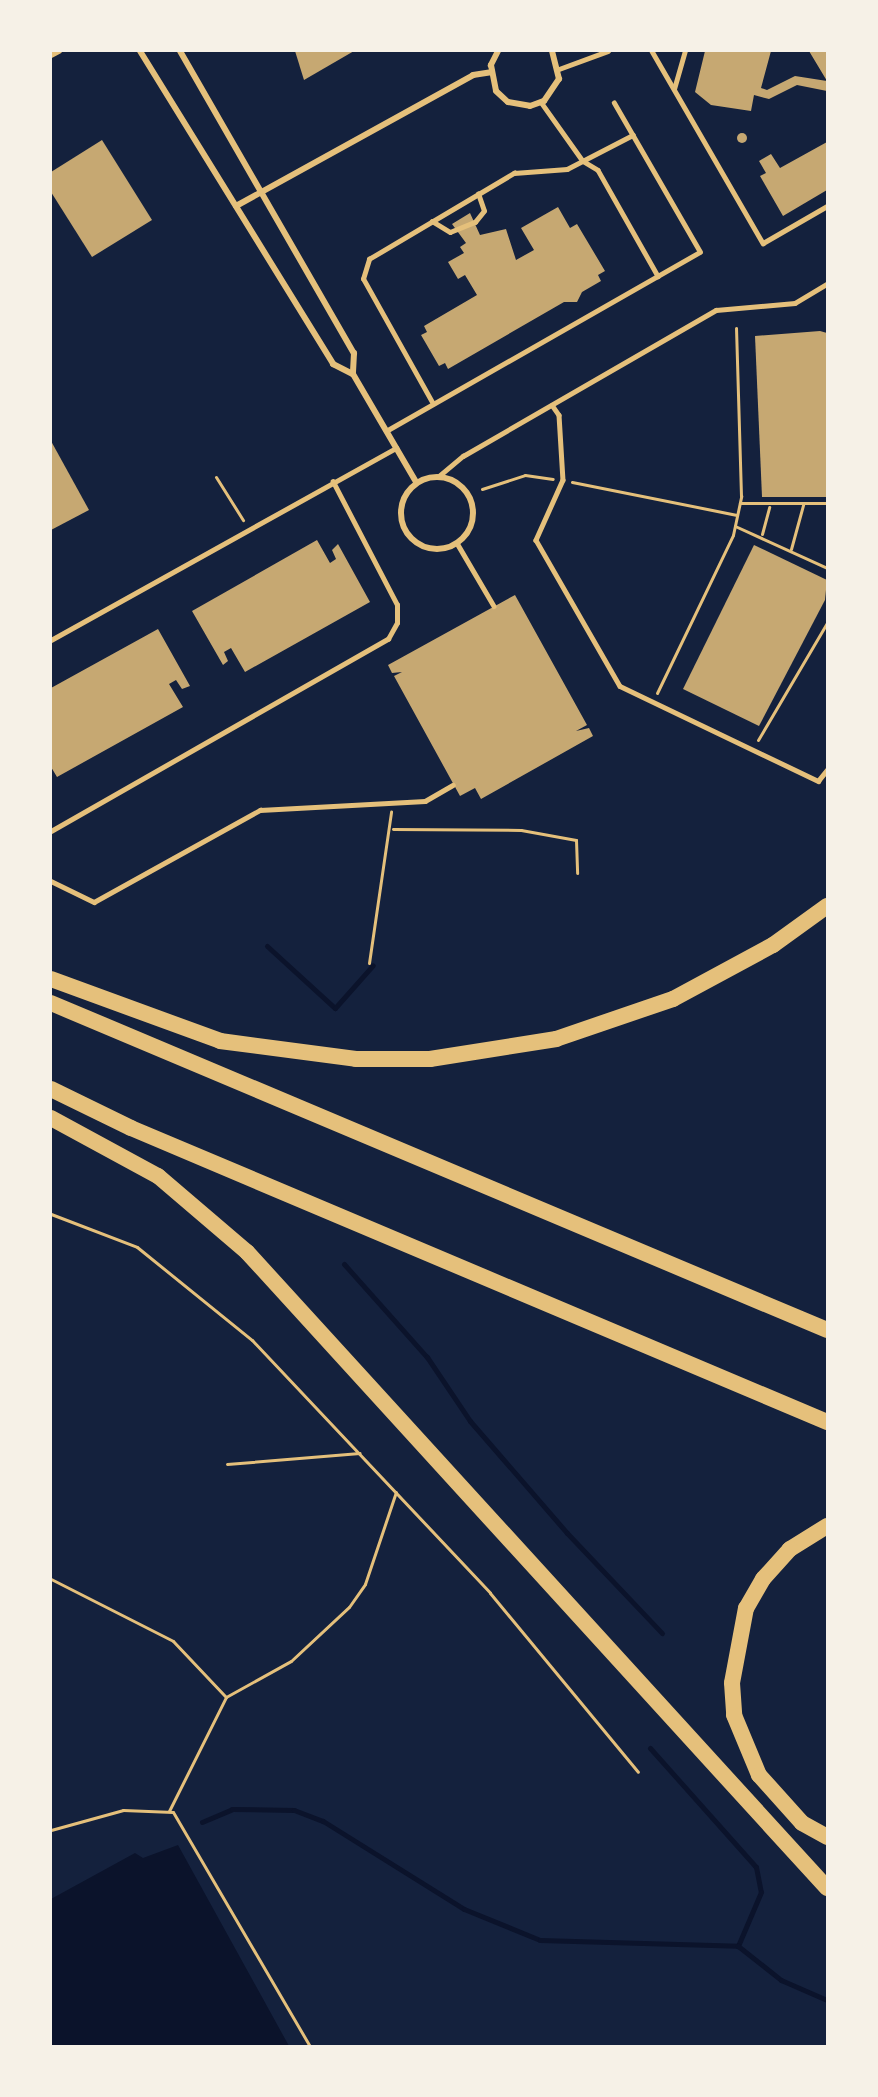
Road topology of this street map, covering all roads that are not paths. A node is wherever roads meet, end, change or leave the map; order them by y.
1 (58, 51) edge
2 (140, 51) edge
3 (180, 51) edge
4 (498, 51) edge
5 (552, 51) edge
6 (608, 51) edge
7 (652, 51) edge
8 (685, 51) edge
9 (51, 55) edge
10 (560, 69) junction
11 (491, 72) junction
12 (674, 89) junction
13 (541, 102) junction
14 (614, 103) dead end
15 (633, 135) junction
16 (583, 161) junction
17 (262, 191) junction
18 (478, 194) junction
19 (236, 206) junction
20 (827, 206) edge
21 (432, 221) junction
22 (658, 276) junction
23 (827, 284) edge
24 (353, 374) junction
25 (433, 404) junction
26 (552, 405) junction
27 (386, 431) junction
28 (396, 448) junction
29 (439, 476) junction
30 (333, 482) junction
31 (416, 482) junction
32 (457, 543) junction
33 (494, 606) dead end
34 (51, 640) edge
35 (827, 770) edge
36 (453, 785) dead end
37 (51, 831) edge
38 (51, 881) edge
39 (827, 906) edge
40 (51, 979) edge
41 (51, 1003) edge
42 (51, 1089) edge
43 (51, 1118) edge
44 (827, 1330) edge
45 (827, 1422) edge
46 (827, 1526) edge
47 (827, 1837) edge
48 (827, 1888) edge

1 - 9 street
2 - 19 street
3 - 17 street
4 - 11 street
5 - 10 street
6 - 10 lane
7 - 12 lane
8 - 12 lane
10 - 13 street
11 - 13 street
11 - 17 street
12 - 20 lane
13 - 16 lane
14 - 15 lane
15 - 16 lane
15 - 22 lane
16 - 18 lane
16 - 22 lane
17 - 19 street
17 - 24 street
18 - 21 lane
18 - 21 lane
19 - 24 street
21 - 25 lane
22 - 25 lane
23 - 26 lane
24 - 27 street
25 - 27 lane
26 - 29 lane
26 - 35 lane
27 - 28 street
28 - 30 lane
28 - 31 street
29 - 31 street
29 - 32 street
30 - 34 lane
30 - 37 lane
31 - 32 street
32 - 33 lane
36 - 38 lane
39 - 40 highway
41 - 44 highway
42 - 45 highway
43 - 48 highway
46 - 47 highway

